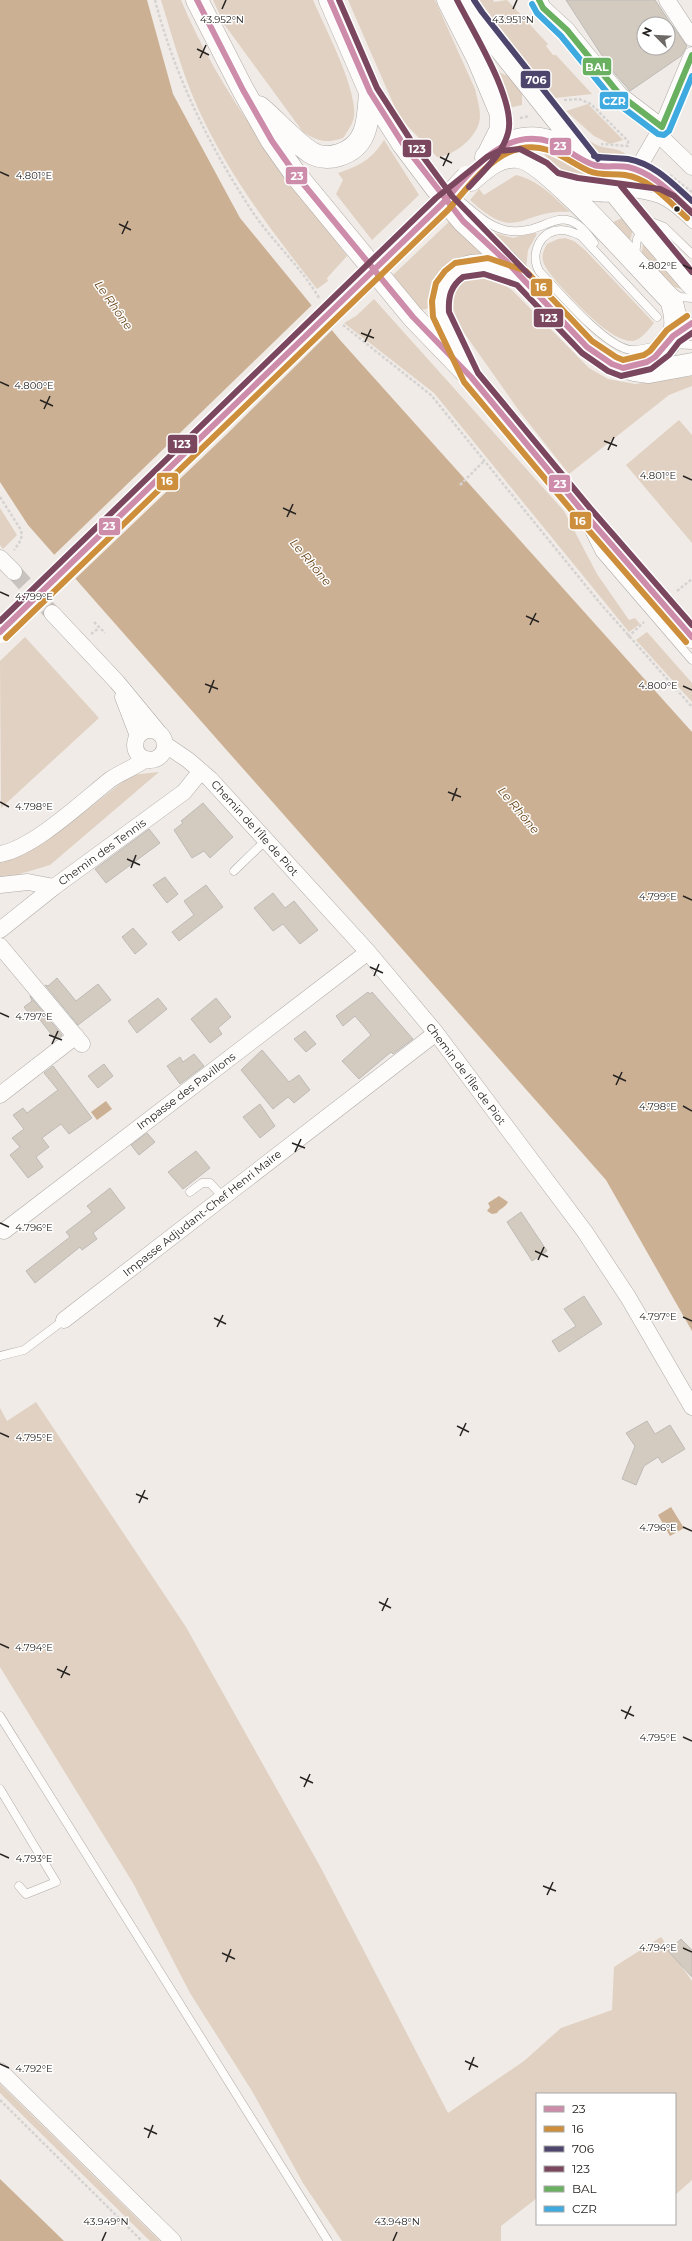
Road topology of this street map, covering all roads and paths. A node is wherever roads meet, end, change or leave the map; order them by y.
1 (155, 0) edge
2 (197, 0) edge
3 (330, 0) edge
4 (448, 0) edge
5 (464, 0) edge
6 (539, 0) edge
7 (667, 0) edge
8 (692, 38) edge
9 (692, 55) edge
10 (243, 90) junction
11 (370, 92) junction
12 (558, 99) dead end
13 (660, 131) junction
14 (628, 146) dead end
15 (489, 153) junction
16 (592, 164) junction
17 (642, 164) junction
18 (692, 167) edge
19 (663, 172) dead end
20 (469, 178) junction
21 (554, 180) junction
22 (431, 181) junction
23 (615, 191) junction
24 (692, 192) edge
25 (692, 212) edge
26 (692, 224) edge
27 (642, 227) junction
28 (692, 254) edge
29 (607, 262) junction
30 (636, 264) junction
31 (521, 278) junction
32 (692, 284) edge
33 (663, 293) junction
34 (319, 298) dead end
35 (692, 298) edge
36 (657, 317) dead end
37 (692, 323) edge
38 (342, 324) dead end
39 (678, 342) edge
40 (692, 364) edge
41 (623, 368) junction
42 (471, 377) junction
43 (484, 460) junction
44 (460, 485) dead end
45 (0, 497) edge
46 (584, 513) junction
47 (5, 565) edge
48 (692, 579) edge
49 (675, 594) dead end
50 (52, 613) tunnel mouth
51 (646, 620) dead end
52 (94, 622) dead end
53 (0, 632) edge
54 (105, 633) dead end
55 (628, 637) junction
56 (692, 637) edge
57 (692, 660) edge
58 (117, 682) junction
59 (692, 707) edge
60 (163, 739) junction
61 (137, 740) junction
62 (151, 759) junction
63 (201, 771) junction
64 (114, 778) junction
65 (266, 840) junction
66 (0, 854) edge
67 (234, 871) dead end
68 (0, 885) edge
69 (54, 887) junction
70 (0, 930) edge
71 (0, 946) edge
72 (368, 952) junction
73 (436, 1033) junction
74 (0, 1095) edge
75 (190, 1192) dead end
76 (223, 1197) junction
77 (4, 1231) dead end
78 (64, 1320) joint
79 (0, 1356) edge
80 (692, 1407) edge
81 (0, 1716) edge
82 (0, 1789) edge
83 (19, 1886) dead end
84 (0, 2071) edge
85 (0, 2100) edge
86 (142, 2241) edge
87 (173, 2241) edge
88 (328, 2241) edge

1 - 34 path
2 - 10 main road
3 - 11 main road
4 - 15 main road
5 - 16 main road
6 - 13 street
7 - 8 street
9 - 13 street
10 - 11 main road
10 - 42 main road
11 - 22 main road
12 - 14 path
13 - 17 street
13 - 18 street
15 - 16 main road
15 - 20 main road
16 - 17 main road
16 - 23 main road
17 - 23 main road
17 - 25 lane
19 - 24 path
20 - 21 main road
20 - 53 main road, bridge
21 - 23 main road
21 - 30 main road
22 - 29 lane
22 - 31 main road
23 - 26 lane
23 - 27 main road
27 - 28 lane
27 - 30 lane
27 - 32 main road
29 - 36 lane
29 - 39 lane
30 - 33 main road
31 - 41 main road
31 - 42 main road
33 - 35 lane
33 - 37 lane
33 - 39 main road
37 - 39 lane
38 - 43 path
39 - 41 main road
40 - 41 main road
42 - 46 main road
43 - 44 path
43 - 55 path
45 - 47 path
46 - 56 main road
46 - 57 lane
48 - 49 path
50 - 58 street, Chemin de l'Île de Piot
51 - 55 path
52 - 54 path
55 - 59 path
58 - 60 street, Chemin de l'Île de Piot
58 - 61 street
60 - 61 street
60 - 62 street
60 - 63 street, Chemin de l'Île de Piot
61 - 62 street
61 - 64 street
62 - 63 street, Chemin de l'Île de Piot
62 - 64 street
63 - 65 street, Chemin de l'Île de Piot
63 - 69 street, Chemin des Tennis
64 - 66 street
65 - 67 lane
65 - 72 street, Chemin de l'Île de Piot
68 - 69 street
69 - 70 street, Chemin des Tennis
71 - 74 street
72 - 73 street, Chemin de l'Île de Piot
72 - 77 street, Impasse des Pavillons
73 - 76 street, Impasse Adjudant-Chef Henri Maire
73 - 80 street, Chemin de l'Île de Piot
75 - 76 lane
76 - 78 street, Impasse Adjudant-Chef Henri Maire
78 - 79 lane
81 - 88 lane
82 - 83 lane
84 - 87 street
85 - 86 path

